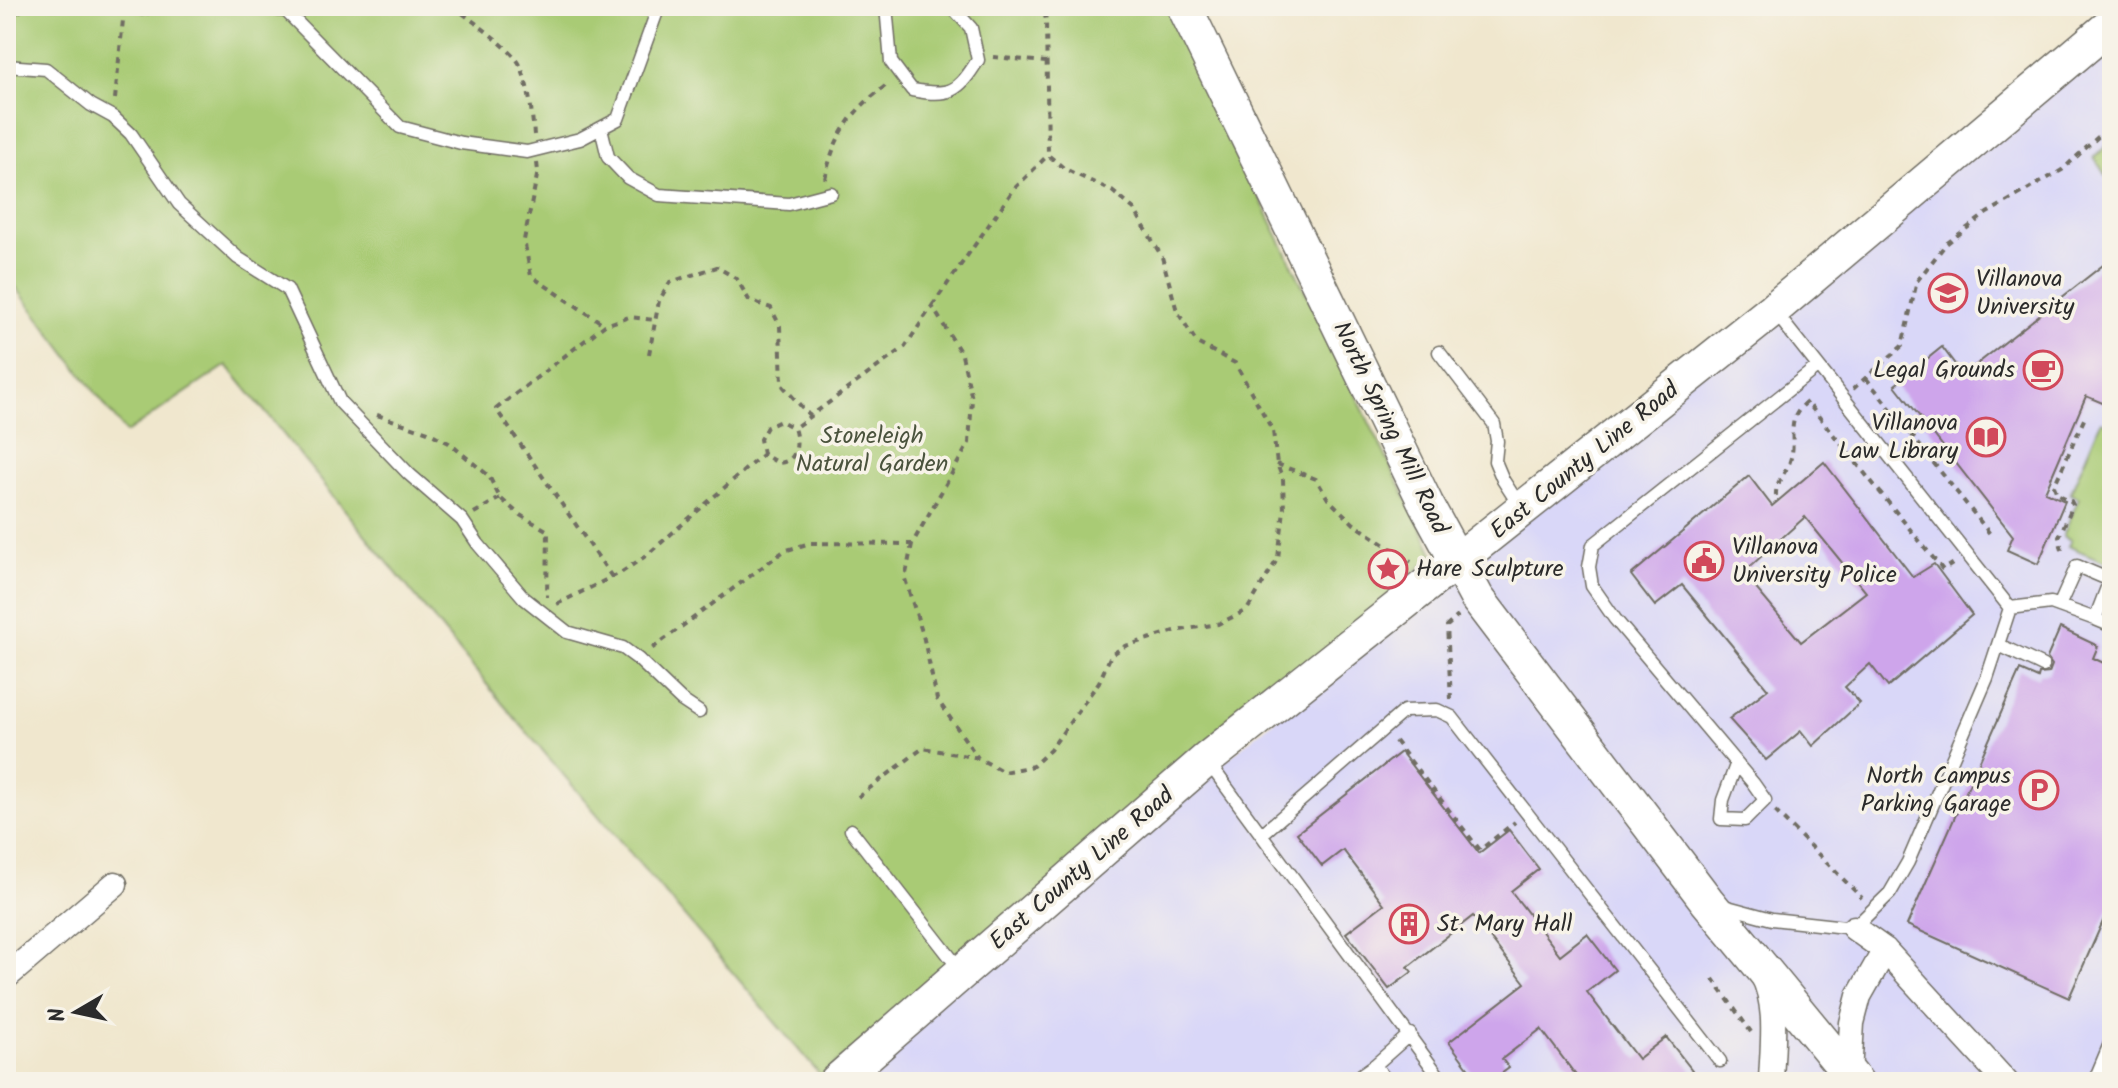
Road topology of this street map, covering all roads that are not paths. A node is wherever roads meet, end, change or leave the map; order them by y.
1 (18, 6) edge
2 (156, 6) edge
3 (254, 6) edge
4 (659, 6) edge
5 (886, 6) edge
6 (951, 6) edge
7 (1184, 6) edge
8 (126, 7) edge
9 (6, 11) edge
10 (2112, 24) edge
11 (6, 66) edge
12 (601, 128) junction
13 (827, 189) road end
14 (1774, 309) junction
15 (1439, 352) dead end
16 (1817, 367) junction
17 (1523, 510) junction
18 (1446, 572) junction
19 (2059, 606) junction
20 (2010, 608) junction
21 (2095, 619) junction
22 (2112, 626) edge
23 (1999, 645) junction
24 (2043, 666) dead end
25 (699, 712) dead end
26 (1206, 760) junction
27 (1736, 765) junction
28 (851, 830) dead end
29 (1262, 834) junction
30 (115, 884) dead end
31 (1707, 901) junction
32 (1854, 928) junction
33 (1885, 950) junction
34 (1753, 958) junction
35 (963, 973) junction
36 (6, 977) edge
37 (1410, 1034) junction
38 (2112, 1039) edge
39 (1720, 1061) dead end
40 (1375, 1065) junction
41 (1852, 1078) edge
42 (836, 1082) edge
43 (1351, 1082) edge
44 (1387, 1082) edge
45 (1443, 1082) edge
46 (1771, 1082) edge
47 (2006, 1082) edge
48 (2094, 1082) edge

1 - 9 lane
2 - 8 lane
3 - 12 lane
4 - 12 lane
5 - 6 lane
7 - 18 street, North Spring Mill Road
10 - 14 street, East County Line Road
11 - 25 lane
12 - 13 lane
14 - 16 lane
14 - 17 street, East County Line Road
15 - 17 lane
16 - 20 lane
16 - 27 lane
17 - 18 street, East County Line Road
18 - 26 street, East County Line Road
18 - 31 street, North Spring Mill Road
19 - 20 lane
19 - 21 lane
19 - 21 lane
20 - 23 lane
21 - 22 lane
23 - 24 lane
23 - 32 lane
26 - 29 lane
26 - 35 street, East County Line Road
27 - 27 lane
28 - 35 lane
29 - 37 lane
29 - 39 lane
30 - 36 street
31 - 32 lane
31 - 34 street, North Spring Mill Road
32 - 33 street
33 - 41 street
33 - 47 street
34 - 41 street, North Spring Mill Road
34 - 46 street
35 - 42 street, East County Line Road
37 - 40 lane
37 - 45 lane
38 - 48 lane
40 - 43 lane
40 - 44 lane

